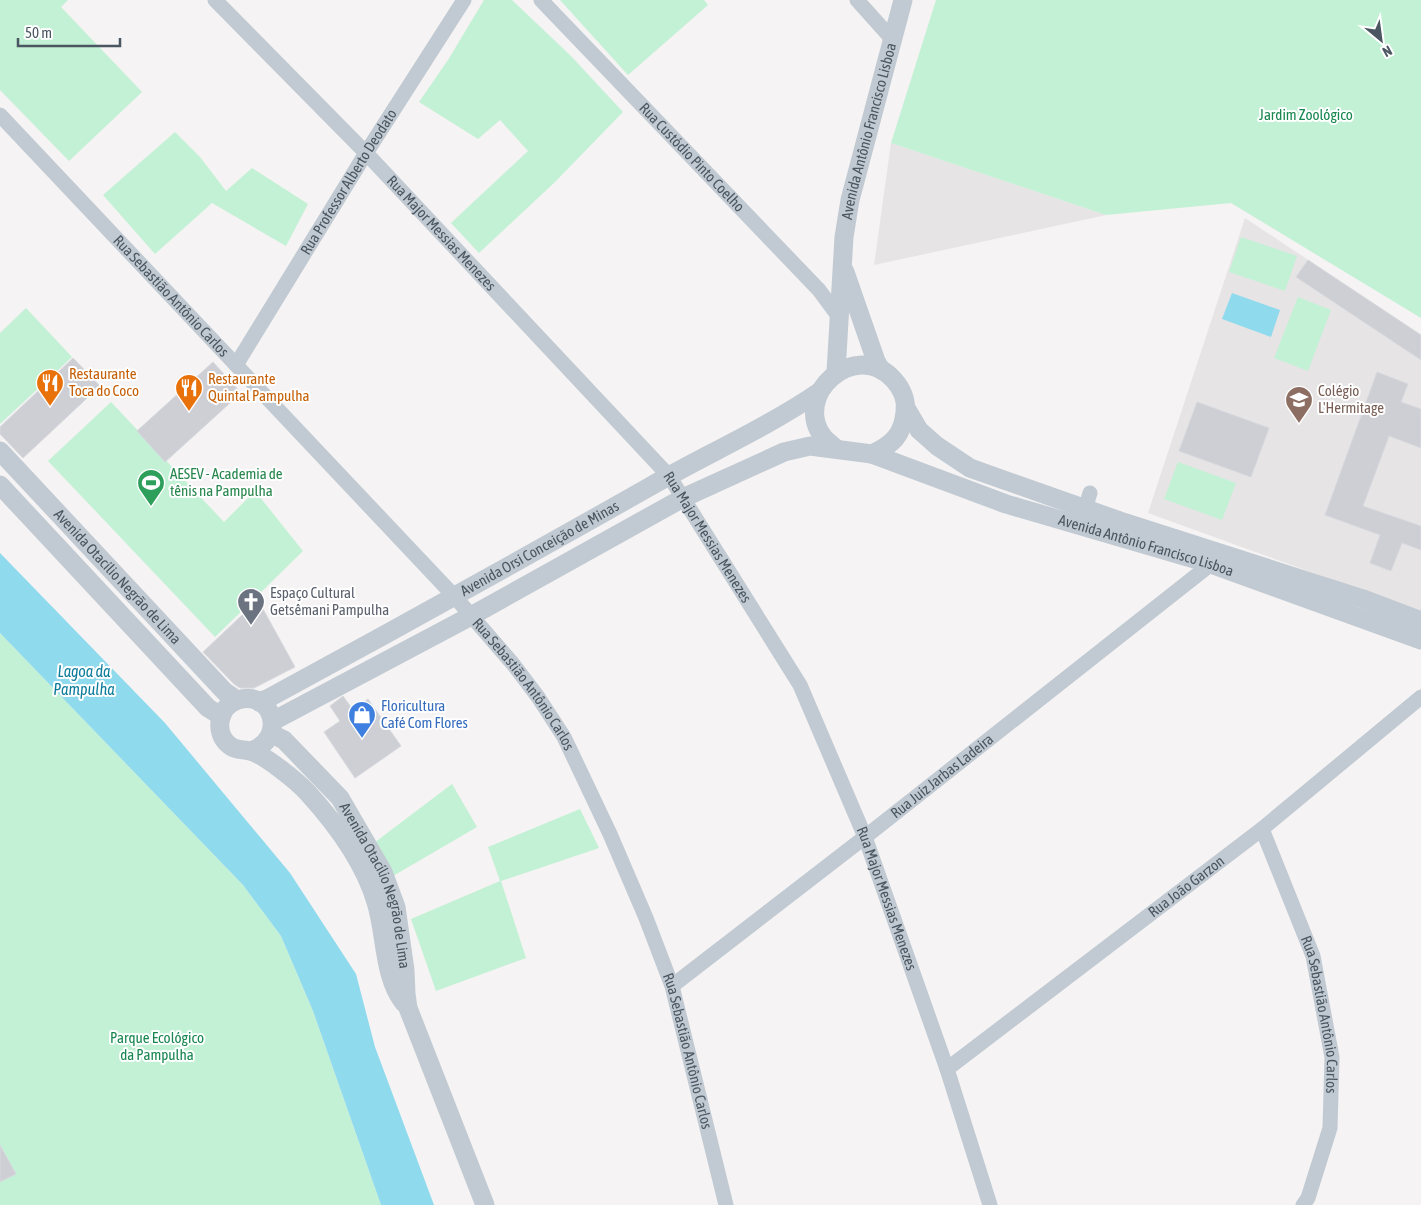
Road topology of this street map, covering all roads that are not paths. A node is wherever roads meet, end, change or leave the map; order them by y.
1 (215, 0) edge
2 (464, 0) edge
3 (541, 0) edge
4 (857, 0) edge
5 (903, 0) edge
6 (892, 39) junction
7 (0, 115) edge
8 (366, 154) junction
9 (842, 264) junction
10 (839, 317) junction
11 (236, 365) junction
12 (881, 370) junction
13 (836, 372) junction
14 (819, 392) junction
15 (906, 408) junction
16 (836, 449) junction
17 (0, 451) edge
18 (872, 454) junction
19 (669, 476) junction
20 (0, 486) edge
21 (684, 498) junction
22 (1212, 564) junction
23 (455, 597) junction
24 (471, 616) junction
25 (1421, 620) edge
26 (1421, 640) edge
27 (1421, 697) edge
28 (237, 700) junction
29 (259, 702) junction
30 (221, 716) junction
31 (273, 727) junction
32 (251, 751) junction
33 (1262, 829) junction
34 (865, 837) junction
35 (672, 986) junction
36 (408, 1008) junction
37 (947, 1069) junction
38 (485, 1205) edge
39 (726, 1205) edge
40 (990, 1205) edge
41 (1303, 1205) edge

1 - 8 street, Rua Major Messias Menezes
2 - 8 street, Rua Professor Alberto Deodato
3 - 10 street, Rua Custódio Pinto Coelho
4 - 6 street
5 - 6 street, Avenida Antônio Francisco Lisboa
6 - 9 street, Avenida Antônio Francisco Lisboa
7 - 11 street, Rua Sebastião Antônio Carlos
8 - 11 street, Rua Professor Alberto Deodato
8 - 19 street, Rua Major Messias Menezes
9 - 10 street, Avenida Antônio Francisco Lisboa
9 - 12 street, Avenida Antônio Francisco Lisboa
10 - 13 street, Avenida Antônio Francisco Lisboa
11 - 23 street, Rua Sebastião Antônio Carlos
12 - 13 street
12 - 15 street
13 - 14 street
14 - 16 street
14 - 19 street, Avenida Orsi Conceição de Minas
15 - 18 street
15 - 25 street, Avenida Antônio Francisco Lisboa
16 - 18 street
16 - 21 street, Avenida Orsi Conceição de Minas
17 - 28 street, Avenida Otacílio Negrão de Lima
18 - 22 street, Avenida Antônio Francisco Lisboa
19 - 21 street, Rua Major Messias Menezes
19 - 23 street, Avenida Orsi Conceição de Minas
20 - 30 street, Avenida Otacílio Negrão de Lima
21 - 24 street, Avenida Orsi Conceição de Minas
21 - 34 street, Rua Major Messias Menezes
22 - 26 street, Avenida Antônio Francisco Lisboa
22 - 34 street, Rua Juiz Jarbas Ladeira
23 - 24 street, Rua Sebastião Antônio Carlos
23 - 29 street, Avenida Orsi Conceição de Minas
24 - 31 street, Avenida Orsi Conceição de Minas
24 - 35 street, Rua Sebastião Antônio Carlos
27 - 33 street, Rua João Garzon
28 - 29 street
28 - 30 street
29 - 31 street
30 - 32 street
31 - 32 street
31 - 36 street, Avenida Otacílio Negrão de Lima
32 - 36 street, Avenida Otacílio Negrão de Lima
33 - 37 street, Rua João Garzon
33 - 41 street, Rua Sebastião Antônio Carlos
34 - 35 street, Rua Juiz Jarbas Ladeira
34 - 37 street, Rua Major Messias Menezes
35 - 39 street, Rua Sebastião Antônio Carlos
36 - 38 street, Avenida Otacílio Negrão de Lima
37 - 40 street, Rua Major Messias Menezes

